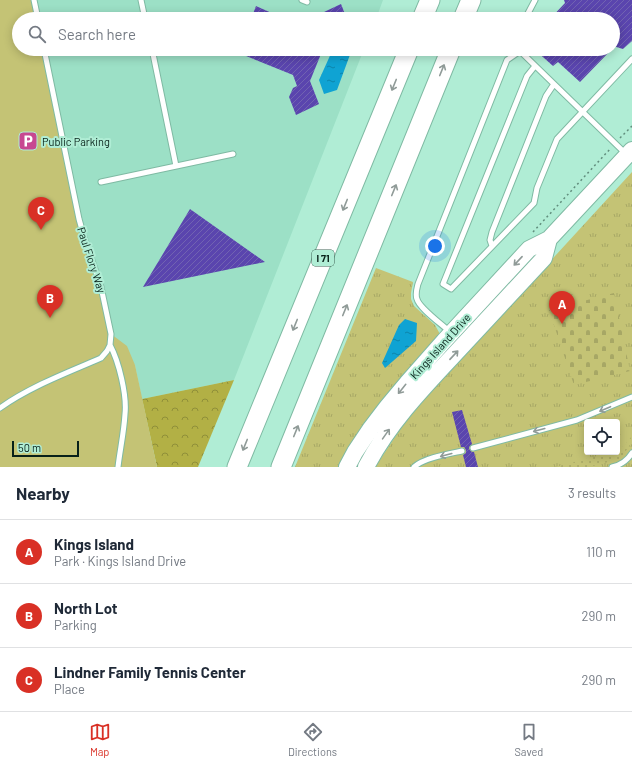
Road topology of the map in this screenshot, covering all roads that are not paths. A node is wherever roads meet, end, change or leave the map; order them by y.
1 (34, 0) edge
2 (141, 0) edge
3 (430, 0) edge
4 (471, 0) edge
5 (535, 0) edge
6 (37, 12) edge
7 (144, 12) edge
8 (425, 12) edge
9 (466, 12) edge
10 (529, 12) edge
11 (45, 56) edge
12 (153, 56) edge
13 (406, 56) edge
14 (448, 56) edge
15 (512, 56) edge
16 (525, 56) edge
17 (632, 59) edge
18 (535, 66) junction
19 (554, 84) junction
20 (583, 112) junction
21 (630, 152) edge
22 (233, 154) dead end
23 (176, 166) junction
24 (101, 182) dead end
25 (549, 239) junction
26 (492, 246) junction
27 (451, 333) junction
28 (110, 345) junction
29 (632, 397) edge
30 (0, 408) edge
31 (473, 448) dead end
32 (462, 451) dead end
33 (632, 453) edge
34 (118, 467) edge
35 (237, 467) edge
36 (281, 467) edge
37 (347, 467) edge
38 (366, 467) edge
39 (414, 467) edge
40 (612, 467) edge

1 - 6 lane
2 - 7 lane
3 - 8 highway
4 - 9 highway
5 - 10 lane
11 - 28 lane, Paul Flory Way
12 - 23 lane
13 -> 35 highway, I 71
36 -> 14 highway
15 - 27 lane
16 - 18 lane
17 - 20 lane
18 - 19 lane
18 - 26 lane
19 - 20 lane
19 - 26 lane
20 - 21 lane
20 - 26 lane
21 - 25 main road, Kings Island Drive
22 - 23 lane
23 - 24 lane
25 -> 27 main road, Kings Island Drive
38 -> 25 main road, Kings Island Drive
27 -> 37 main road, Kings Island Drive
28 - 30 lane
28 - 34 lane, Paul Flory Way
29 -> 31 lane
32 -> 39 lane
33 - 40 lane

